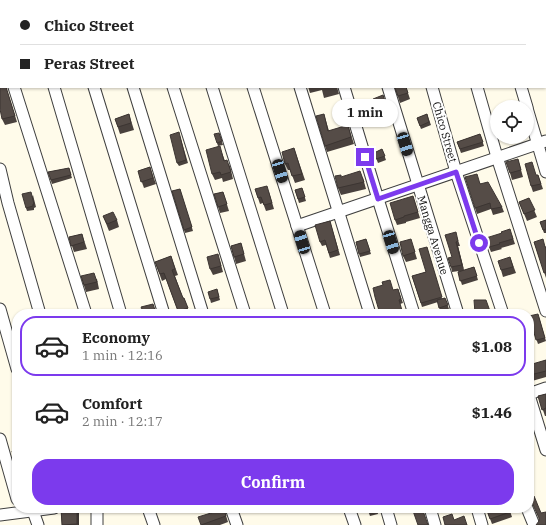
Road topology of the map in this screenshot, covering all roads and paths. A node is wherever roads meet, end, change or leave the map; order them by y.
1 (14, 88) edge
2 (54, 88) edge
3 (94, 88) edge
4 (133, 88) edge
5 (173, 88) edge
6 (212, 88) edge
7 (253, 88) edge
8 (300, 88) edge
9 (344, 88) edge
10 (388, 88) edge
11 (432, 88) edge
12 (477, 88) edge
13 (521, 88) edge
14 (525, 100) edge
15 (534, 123) edge
16 (542, 142) edge
17 (497, 156) junction
18 (0, 169) edge
19 (456, 172) junction
20 (546, 172) edge
21 (418, 186) junction
22 (378, 199) junction
23 (338, 213) junction
24 (297, 226) junction
25 (0, 309) edge
26 (39, 309) edge
27 (84, 309) edge
28 (120, 309) edge
29 (162, 309) edge
30 (201, 309) edge
31 (243, 309) edge
32 (281, 309) edge
33 (323, 309) edge
34 (368, 309) edge
35 (412, 309) edge
36 (456, 309) edge
37 (501, 309) edge
38 (546, 311) edge
39 (12, 351) edge
40 (546, 388) edge
41 (534, 392) edge
42 (534, 410) edge
43 (0, 439) edge
44 (546, 450) edge
45 (12, 481) edge
46 (12, 512) edge
47 (35, 513) edge
48 (96, 513) edge
49 (150, 513) edge
50 (233, 513) edge
51 (351, 513) edge
52 (387, 513) edge
53 (431, 513) edge
54 (478, 513) edge
55 (529, 513) edge
56 (0, 514) edge
57 (3, 525) edge
58 (38, 525) edge
59 (97, 525) edge
60 (154, 525) edge
61 (237, 525) edge
62 (355, 525) edge
63 (391, 525) edge
64 (435, 525) edge
65 (482, 525) edge
66 (534, 525) edge

1 - 27 street
2 - 28 street
3 - 29 street
4 - 30 street
5 - 31 street
6 - 32 street
7 - 24 street
8 - 23 street
9 - 22 street
10 - 21 street, Mangga Avenue
11 - 19 street, Chico Street
12 - 17 street
13 - 14 street
15 - 16 street
16 - 17 street
16 - 20 street
17 - 19 street
17 - 38 street
18 - 26 street
19 - 21 street
19 - 37 street, Chico Street
21 - 22 street
21 - 36 street, Mangga Avenue
22 - 23 street
22 - 35 street
23 - 24 street
23 - 34 street
24 - 33 street
25 - 39 street
40 - 41 street
42 - 44 street
43 - 45 street
46 - 56 street
47 - 58 street
48 - 59 street
49 - 60 street
50 - 61 street
51 - 62 street
52 - 63 street
53 - 64 street
54 - 65 street
55 - 66 street
56 - 57 street

